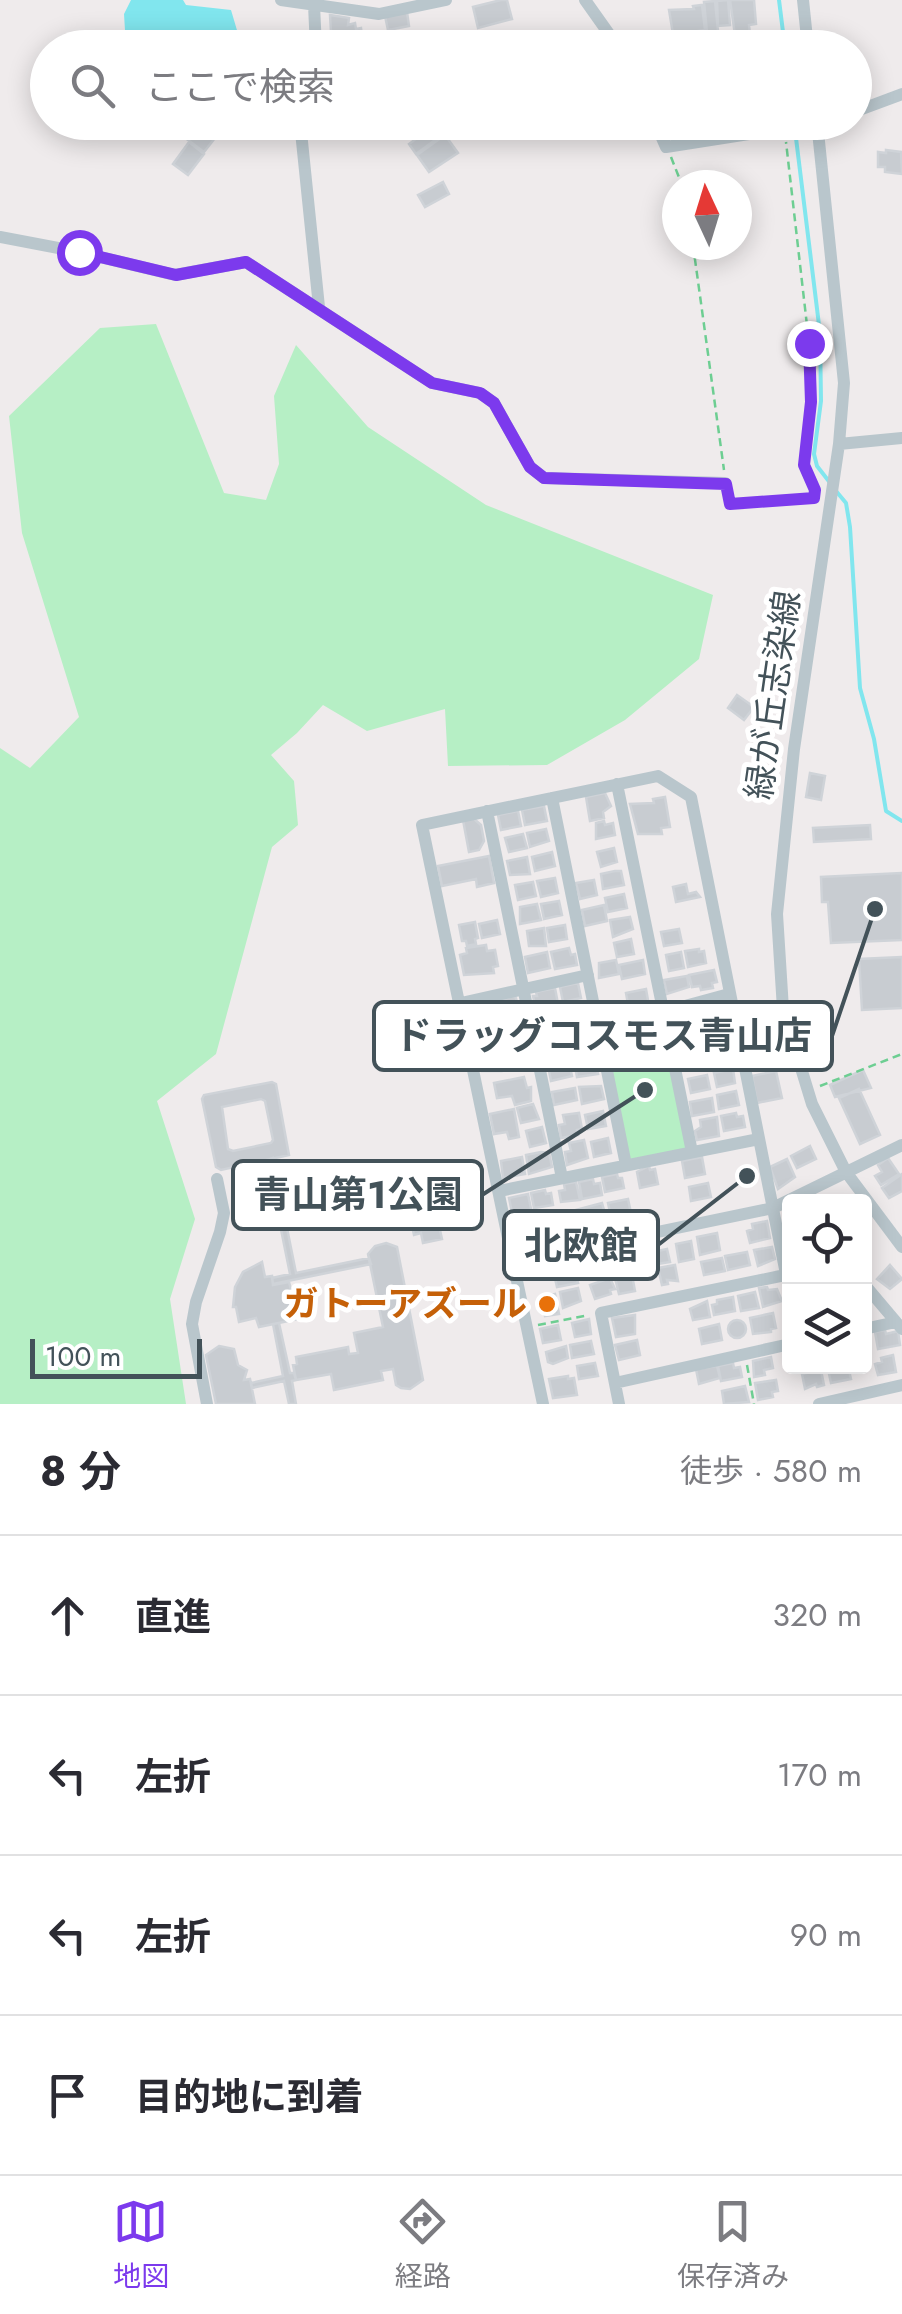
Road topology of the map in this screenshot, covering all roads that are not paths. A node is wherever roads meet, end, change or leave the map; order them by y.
1 (281, 0) edge
2 (446, 0) edge
3 (586, 0) edge
4 (803, 0) edge
5 (314, 5) junction
6 (315, 30) edge
7 (606, 30) edge
8 (806, 30) edge
9 (902, 94) edge
10 (872, 105) edge
11 (302, 140) edge
12 (663, 140) edge
13 (710, 140) edge
14 (821, 140) edge
15 (0, 238) edge
16 (320, 307) junction
17 (902, 438) edge
18 (839, 444) junction
19 (726, 484) road end
20 (617, 784) junction
21 (552, 798) junction
22 (486, 811) junction
23 (588, 976) junction
24 (524, 991) junction
25 (729, 994) junction
26 (460, 1003) junction
27 (663, 1012) junction
28 (759, 1139) junction
29 (899, 1151) edge
30 (692, 1152) junction
31 (626, 1165) junction
32 (846, 1172) junction
33 (562, 1178) junction
34 (217, 1179) dead end
35 (499, 1190) junction
36 (773, 1208) junction
37 (902, 1246) edge
38 (782, 1248) edge
39 (514, 1262) junction
40 (782, 1275) edge
41 (872, 1293) edge
42 (899, 1325) edge
43 (872, 1328) edge
44 (782, 1346) edge
45 (615, 1383) junction
46 (902, 1385) edge
47 (207, 1404) edge
48 (543, 1404) edge
49 (619, 1404) edge
50 (819, 1404) edge

1 - 5 street
2 - 5 street
3 - 7 street
4 - 8 street
5 - 6 street
9 - 10 street
11 - 16 street
12 - 13 street
14 - 18 street, 緑が丘志染線
15 - 16 street
16 - 19 street
17 - 18 street
18 - 32 street, 緑が丘志染線
20 - 21 street
20 - 25 street
20 - 27 street
21 - 22 street
21 - 23 street
22 - 24 street
22 - 26 street
23 - 24 street
23 - 31 street
24 - 26 street
24 - 33 street
25 - 27 street
25 - 28 street
26 - 35 street
27 - 30 street
28 - 30 street
28 - 36 street
29 - 32 street
30 - 31 street
31 - 33 street
32 - 36 street
32 - 37 street, 緑が丘志染線
33 - 35 street
34 - 47 street
35 - 39 street
36 - 38 street
36 - 39 street
39 - 48 street
40 - 45 street
41 - 42 street
42 - 43 street
44 - 45 street
45 - 49 street
46 - 50 street

